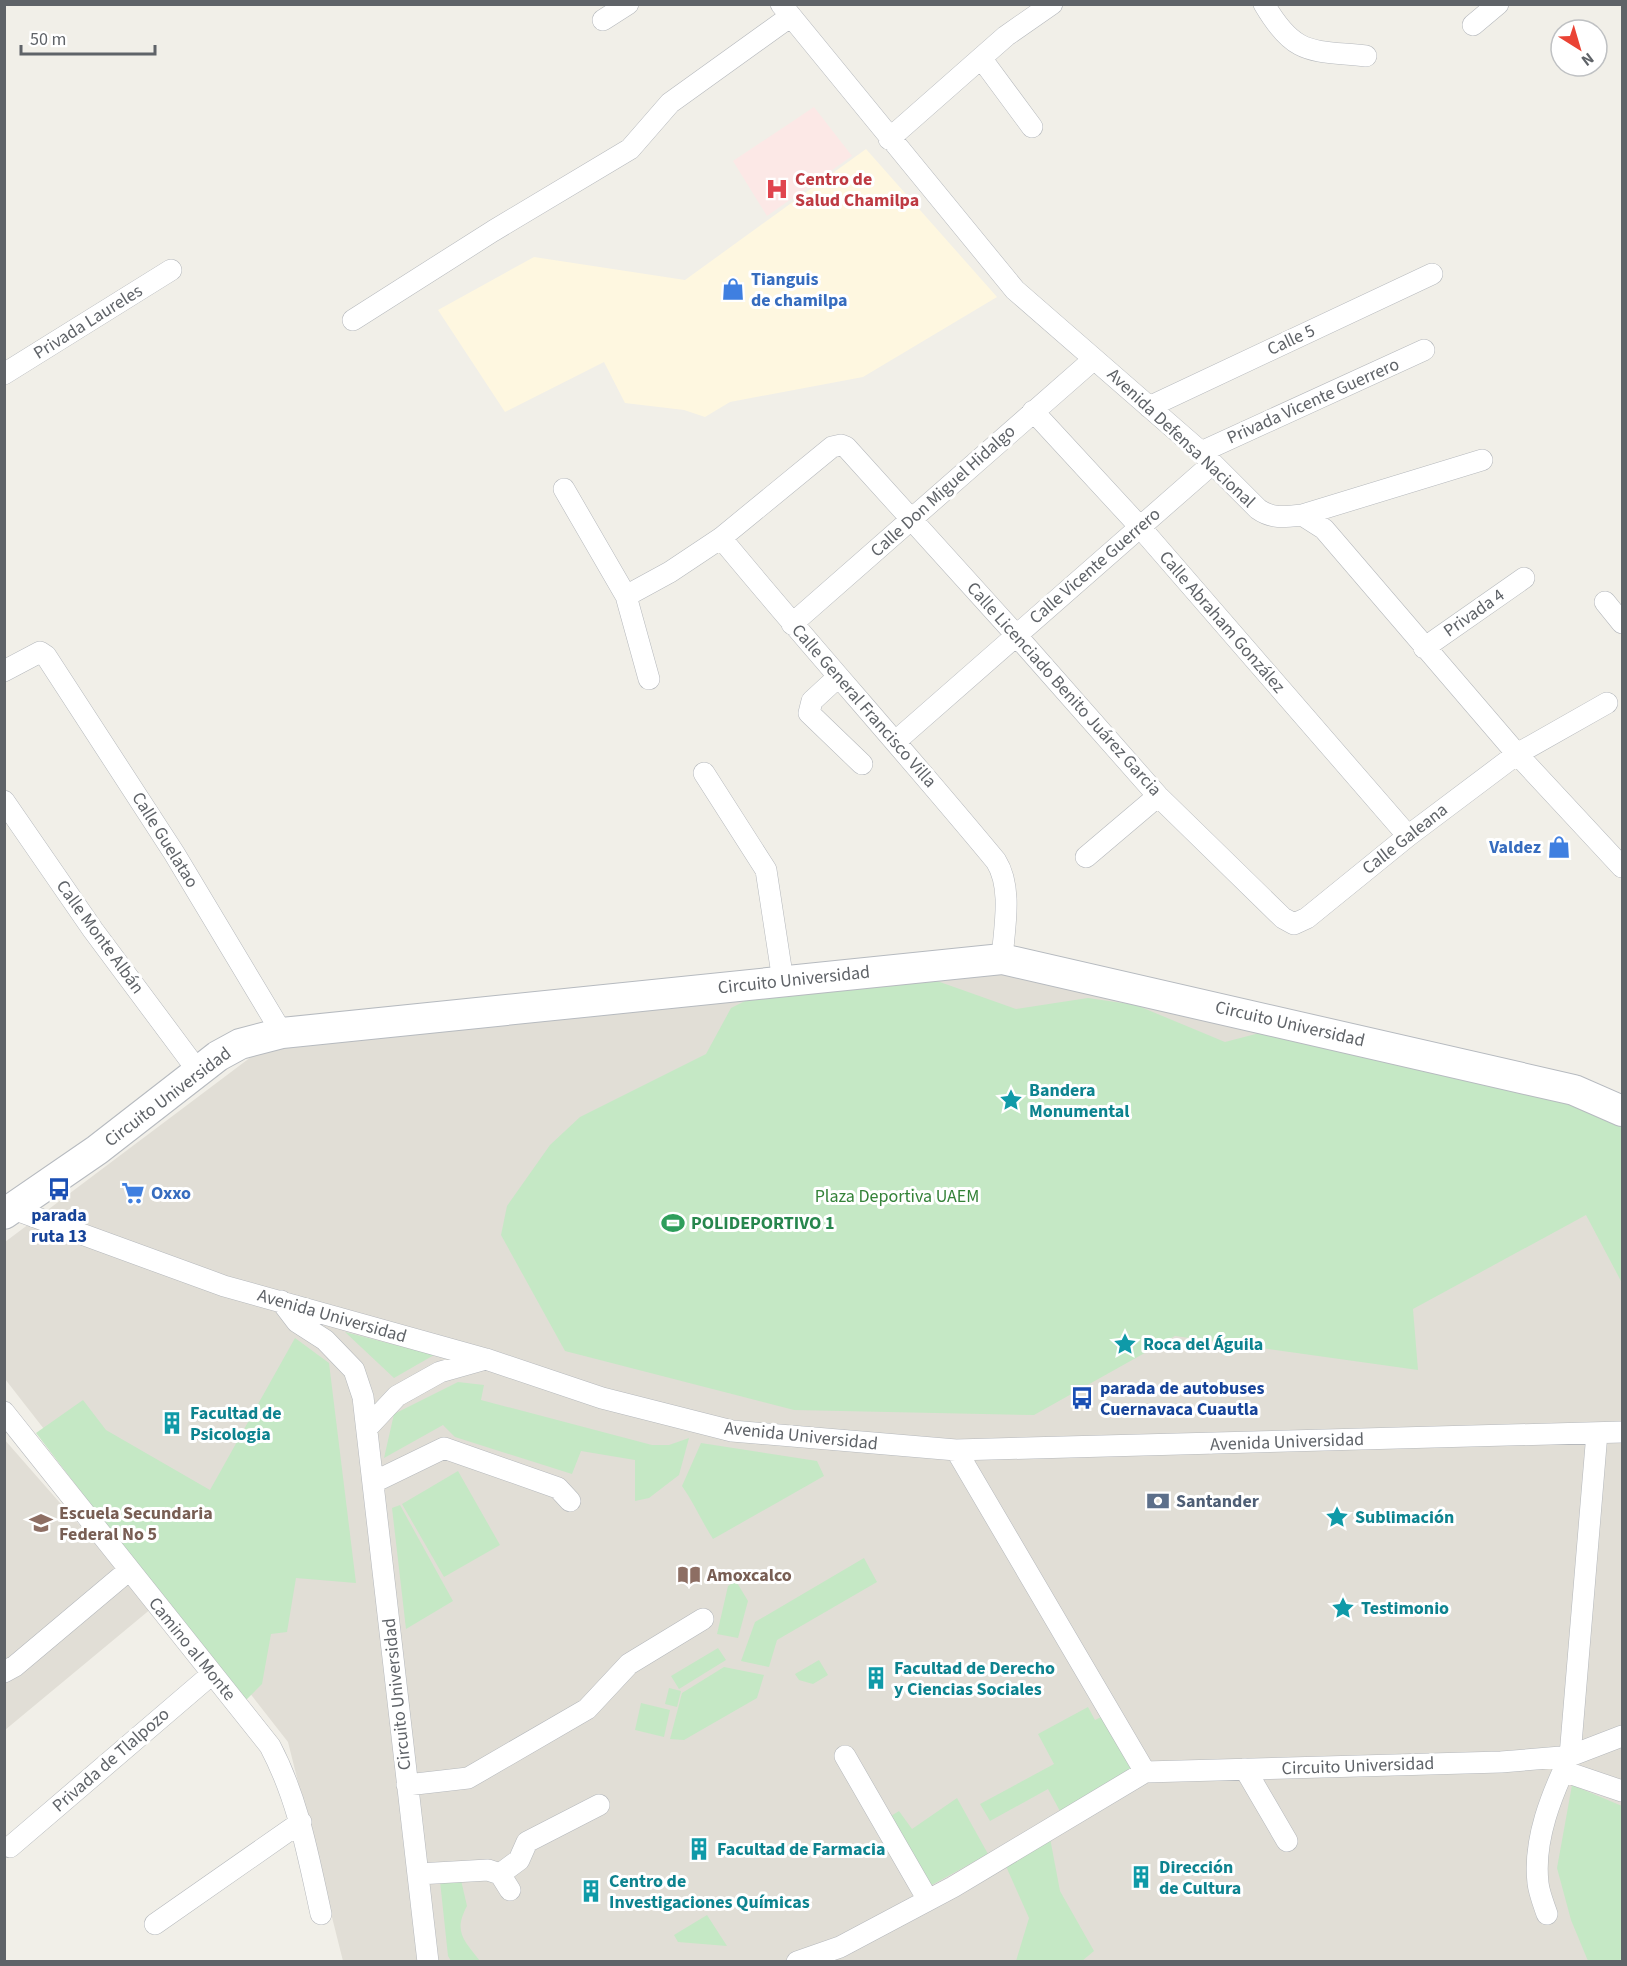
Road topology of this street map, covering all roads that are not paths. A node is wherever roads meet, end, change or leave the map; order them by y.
1 (628, 4) edge
2 (1052, 4) edge
3 (1264, 4) edge
4 (1498, 4) edge
5 (786, 10) edge
6 (603, 20) dead end
7 (1473, 25) dead end
8 (1366, 56) dead end
9 (981, 58) junction
10 (1032, 127) dead end
11 (889, 139) junction
12 (171, 270) dead end
13 (1432, 274) dead end
14 (354, 320) dead end
15 (1424, 350) dead end
16 (1094, 359) junction
17 (4, 374) edge
18 (1149, 407) junction
19 (1033, 411) junction
20 (1206, 458) junction
21 (1482, 460) dead end
22 (564, 489) dead end
23 (1302, 515) junction
24 (912, 520) junction
25 (1140, 527) junction
26 (721, 538) junction
27 (1524, 578) dead end
28 (626, 596) junction
29 (1605, 602) dead end
30 (1623, 623) edge
31 (792, 624) junction
32 (1017, 635) junction
33 (1424, 648) junction
34 (4, 671) edge
35 (838, 677) junction
36 (649, 679) dead end
37 (1606, 703) dead end
38 (897, 741) junction
39 (1517, 754) junction
40 (862, 764) dead end
41 (704, 773) dead end
42 (1158, 796) junction
43 (5, 803) edge
44 (1408, 836) junction
45 (1086, 857) dead end
46 (1623, 867) edge
47 (1294, 924) joint
48 (1002, 959) junction
49 (783, 981) junction
50 (282, 1033) junction
51 (198, 1071) junction
52 (1623, 1111) edge
53 (9, 1211) edge
54 (281, 1302) junction
55 (486, 1359) junction
56 (4, 1412) edge
57 (368, 1427) junction
58 (1623, 1432) edge
59 (1597, 1433) junction
60 (956, 1450) junction
61 (374, 1482) junction
62 (570, 1501) dead end
63 (128, 1571) junction
64 (703, 1620) dead end
65 (4, 1672) edge
66 (212, 1674) junction
67 (1623, 1736) edge
68 (845, 1756) dead end
69 (1567, 1764) junction
70 (1245, 1769) junction
71 (1145, 1772) junction
72 (407, 1785) junction
73 (1623, 1791) edge
74 (599, 1805) dead end
75 (301, 1822) junction
76 (1287, 1841) dead end
77 (10, 1847) dead end
78 (418, 1874) junction
79 (928, 1900) junction
80 (321, 1914) dead end
81 (1547, 1914) dead end
82 (155, 1924) dead end
83 (428, 1962) edge
84 (797, 1962) edge

1 - 6 street
2 - 9 street
3 - 8 street
4 - 7 street
5 - 11 street, Avenida Defensa Nacional
5 - 14 street
9 - 10 street
9 - 11 street
11 - 16 street, Avenida Defensa Nacional
12 - 17 street, Privada Laureles
13 - 18 street, Calle 5
15 - 20 street, Privada Vicente Guerrero
16 - 18 street, Avenida Defensa Nacional
16 - 19 street, Calle Don Miguel Hidalgo
18 - 20 street, Avenida Defensa Nacional
19 - 24 street, Calle Don Miguel Hidalgo
19 - 25 street, Calle Abraham González
20 - 23 street, Avenida Defensa Nacional
20 - 25 street, Calle Vicente Guerrero
21 - 23 street, Avenida Defensa Nacional
22 - 28 street
23 - 33 street
24 - 26 street, Calle Licenciado Benito Juárez Garcia
24 - 31 street, Calle Don Miguel Hidalgo
24 - 32 street, Calle Licenciado Benito Juárez Garcia
25 - 32 street, Calle Vicente Guerrero
25 - 44 street, Calle Abraham González
26 - 28 street
26 - 31 street, Calle General Francisco Villa
27 - 33 street, Privada 4
28 - 36 street
29 - 30 street
31 - 35 street, Calle General Francisco Villa
32 - 38 street, Calle Vicente Guerrero
32 - 42 street, Calle Licenciado Benito Juárez Garcia
33 - 39 street
34 - 50 street, Calle Guelatao
35 - 38 street, Calle General Francisco Villa
35 - 40 street
37 - 39 street, Calle Galeana
38 - 48 street, Calle General Francisco Villa
39 - 44 street, Calle Galeana
39 - 46 street
41 - 49 street
42 - 45 street
42 - 47 street, Calle Licenciado Benito Juárez Garcia
43 - 51 street, Calle Monte Albán
44 - 47 street, Calle Galeana
48 - 49 street, Circuito Universidad
48 - 52 street, Circuito Universidad
49 - 50 street, Circuito Universidad
50 - 51 street, Circuito Universidad
51 - 53 street, Circuito Universidad
53 - 54 street, Avenida Universidad
54 - 55 street, Avenida Universidad
54 - 57 street, Circuito Universidad
55 - 57 street
55 - 60 street, Avenida Universidad
56 - 63 street, Camino al Monte
57 - 61 street, Circuito Universidad
58 - 59 street, Avenida Universidad
59 - 60 street, Avenida Universidad
59 - 69 street
60 - 71 street
61 - 62 street
61 - 72 street, Circuito Universidad
63 - 65 street
63 - 66 street, Camino al Monte
64 - 72 street
66 - 75 street, Camino al Monte
66 - 77 street, Privada de Tlalpozo
67 - 69 street, Circuito Universidad
68 - 79 street
69 - 70 street, Circuito Universidad
69 - 73 street
69 - 81 street
70 - 71 street, Circuito Universidad
70 - 76 street
71 - 79 street, Circuito Universidad
72 - 78 street, Circuito Universidad
74 - 78 street
75 - 80 street, Camino al Monte
75 - 82 street
78 - 83 street, Circuito Universidad
79 - 84 street, Circuito Universidad

